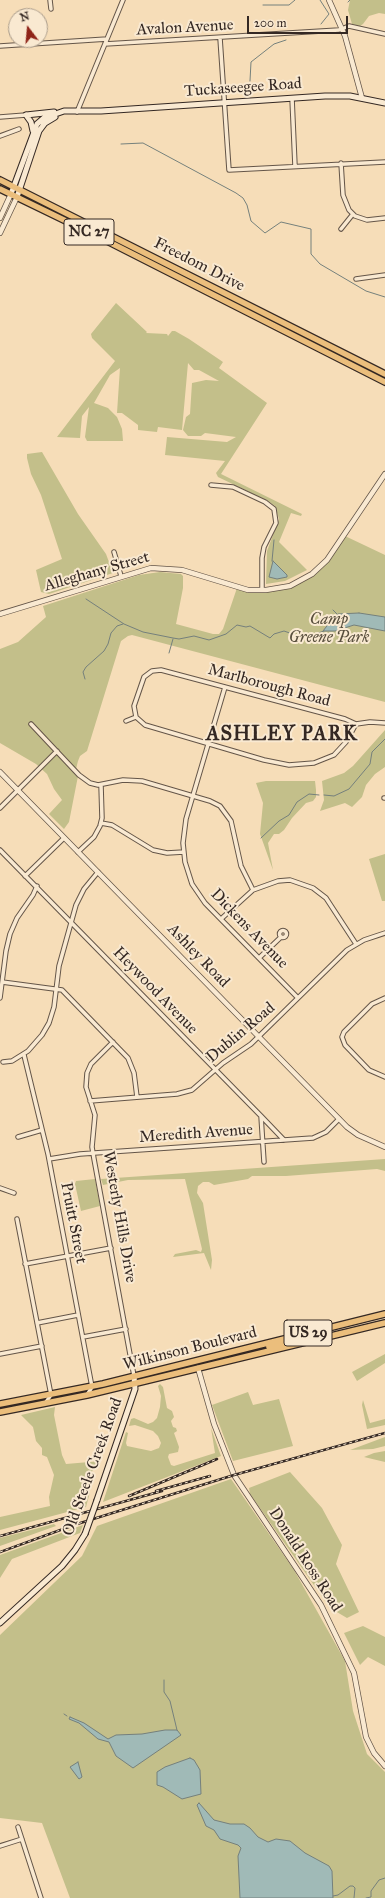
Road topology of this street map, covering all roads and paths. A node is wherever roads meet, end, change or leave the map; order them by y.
1 (50, 0) edge
2 (123, 0) edge
3 (329, 0) edge
4 (51, 8) dead end
5 (342, 28) junction
6 (385, 34) edge
7 (220, 38) junction
8 (107, 39) junction
9 (105, 44) junction
10 (0, 46) edge
11 (292, 98) junction
12 (362, 98) junction
13 (224, 102) junction
14 (385, 104) edge
15 (64, 111) junction
16 (78, 112) junction
17 (28, 115) junction
18 (0, 117) edge
19 (39, 123) junction
20 (19, 129) dead end
21 (40, 129) junction
22 (33, 131) junction
23 (0, 136) edge
24 (385, 162) edge
25 (341, 163) junction
26 (295, 166) junction
27 (0, 180) edge
28 (17, 188) junction
29 (0, 190) edge
30 (14, 196) junction
31 (353, 214) junction
32 (0, 218) edge
33 (385, 218) edge
34 (80, 228) junction
35 (97, 228) junction
36 (341, 229) dead end
37 (0, 233) edge
38 (385, 275) edge
39 (192, 277) junction
40 (356, 279) dead end
41 (188, 283) junction
42 (314, 339) junction
43 (311, 344) junction
44 (385, 374) edge
45 (385, 382) edge
46 (385, 474) edge
47 (211, 485) dead end
48 (114, 552) dead end
49 (121, 576) junction
50 (262, 590) junction
51 (0, 614) edge
52 (225, 687) junction
53 (136, 717) junction
54 (126, 721) dead end
55 (385, 723) edge
56 (31, 724) dead end
57 (356, 724) junction
58 (208, 744) junction
59 (57, 751) junction
60 (0, 772) edge
61 (101, 785) junction
62 (18, 790) junction
63 (193, 796) junction
64 (0, 808) edge
65 (102, 823) junction
66 (64, 838) junction
67 (0, 850) edge
68 (78, 852) junction
69 (184, 852) junction
70 (98, 872) junction
71 (26, 876) junction
72 (37, 886) junction
73 (253, 890) junction
74 (221, 920) junction
75 (71, 922) junction
76 (385, 933) edge
77 (281, 937) dead end
78 (356, 944) junction
79 (259, 958) junction
80 (2, 982) junction
81 (56, 988) junction
82 (0, 998) edge
83 (298, 998) junction
84 (385, 998) edge
85 (259, 1037) junction
86 (113, 1042) junction
87 (24, 1055) junction
88 (3, 1062) dead end
89 (215, 1070) junction
90 (385, 1077) edge
91 (137, 1097) junction
92 (90, 1101) junction
93 (261, 1116) junction
94 (339, 1119) junction
95 (42, 1130) junction
96 (18, 1137) dead end
97 (284, 1140) junction
98 (262, 1141) junction
99 (385, 1147) edge
100 (93, 1153) junction
101 (49, 1159) junction
102 (264, 1162) dead end
103 (0, 1188) edge
104 (14, 1193) dead end
105 (17, 1219) dead end
106 (111, 1248) junction
107 (67, 1256) junction
108 (25, 1264) junction
109 (385, 1314) edge
110 (78, 1315) junction
111 (36, 1322) junction
112 (385, 1323) edge
113 (126, 1329) junction
114 (305, 1334) junction
115 (83, 1337) junction
116 (42, 1346) junction
117 (231, 1352) junction
118 (259, 1353) junction
119 (0, 1354) edge
120 (198, 1368) junction
121 (134, 1376) junction
122 (136, 1384) junction
123 (92, 1387) junction
124 (51, 1394) junction
125 (86, 1395) junction
126 (46, 1402) junction
127 (0, 1404) edge
128 (0, 1412) edge
129 (0, 1623) edge
130 (385, 1766) edge
131 (18, 1827) dead end
132 (22, 1839) junction
133 (0, 1846) edge
134 (42, 1898) edge

1 - 4 street
2 - 8 street
3 - 5 street
5 - 6 street, Avalon Avenue
5 - 7 street, Avalon Avenue
5 - 12 street
7 - 9 street, Avalon Avenue
7 - 13 street
8 - 9 street
8 - 10 street
9 - 16 street
11 - 12 main road, Tuckaseegee Road
11 - 13 main road, Tuckaseegee Road
11 - 26 street
12 - 14 main road, Tuckaseegee Road
13 - 16 main road, Tuckaseegee Road
13 - 26 street
15 - 16 main road, Tuckaseegee Road
15 - 17 main road
15 - 19 main road, Tuckaseegee Road
16 - 21 main road, Tuckaseegee Road
17 - 18 street
17 - 19 main road
17 - 22 main road
19 - 21 main road
19 - 22 main road, Tuckaseegee Road
20 - 23 street
21 - 28 main road, Tuckaseegee Road
22 - 28 main road, Tuckaseegee Road
24 - 25 street
25 - 26 street
25 - 31 street
27 - 28 main road, Freedom Drive / NC 27
28 - 30 main road, Tuckaseegee Road
28 - 35 main road, Freedom Drive / NC 27
29 - 30 main road, Freedom Drive / NC 27
30 - 32 street
30 - 34 main road, Freedom Drive / NC 27
30 - 37 street
31 - 33 street
31 - 36 street
34 - 35 main road
34 - 41 main road, Freedom Drive / NC 27
35 - 39 main road, Freedom Drive / NC 27
38 - 40 street
39 - 41 main road
39 - 42 main road, Freedom Drive / NC 27
41 - 43 main road, Freedom Drive / NC 27
42 - 43 main road
42 - 44 main road, Freedom Drive / NC 27
43 - 45 main road, Freedom Drive / NC 27
46 - 50 street, Alleghany Street
47 - 50 street
48 - 49 street
49 - 50 street, Alleghany Street
49 - 51 street, Alleghany Street
52 - 53 street, Marlborough Road
52 - 57 street, Marlborough Road
52 - 58 street, Dickens Avenue
53 - 54 street
53 - 58 street
55 - 57 street, Marlborough Road
56 - 59 street
57 - 58 street
58 - 63 street, Dickens Avenue
59 - 61 street
59 - 62 street
60 - 62 street, Ashley Road
61 - 63 street
61 - 65 street
62 - 64 street
62 - 66 street, Ashley Road
63 - 69 street, Dickens Avenue
63 - 73 street
65 - 68 street
65 - 69 street
66 - 68 street, Ashley Road
66 - 71 street
67 - 71 street, Heywood Avenue
68 - 70 street, Ashley Road
69 - 74 street, Dickens Avenue
70 - 75 street
70 - 85 street, Ashley Road
71 - 72 street, Heywood Avenue
72 - 75 street, Heywood Avenue
72 - 80 street
73 - 74 street
73 - 78 street
74 - 79 street, Dickens Avenue
75 - 81 street
75 - 89 street, Heywood Avenue
76 - 78 street, Dublin Road
77 - 79 street
78 - 83 street, Dublin Road
79 - 83 street, Dickens Avenue
80 - 81 street
80 - 82 street
81 - 86 street
81 - 87 street
83 - 85 street, Dublin Road
84 - 90 street
85 - 89 street, Dublin Road
85 - 94 street, Ashley Road
86 - 91 street
86 - 92 street, Westerly Hills Drive
87 - 88 street
87 - 95 street, Pruitt Street
89 - 91 street, Dublin Road
89 - 93 street, Heywood Avenue
91 - 92 street, Dublin Road
92 - 100 street, Westerly Hills Drive
93 - 97 street, Heywood Avenue
93 - 98 street
94 - 97 street, Meredith Avenue
94 - 99 street, Ashley Road
95 - 96 street
95 - 101 street, Pruitt Street
97 - 98 street, Meredith Avenue
98 - 100 street, Meredith Avenue
98 - 102 street
100 - 101 street, Meredith Avenue
100 - 106 street, Westerly Hills Drive
101 - 107 street, Pruitt Street
103 - 104 street
105 - 108 street
106 - 107 street
106 - 113 street, Westerly Hills Drive
107 - 108 street
107 - 110 street, Pruitt Street
108 - 111 street
109 - 114 main road, Wilkinson Boulevard / US 29
110 - 111 street
110 - 115 street, Pruitt Street
111 - 116 street
112 - 118 main road, Wilkinson Boulevard / US 29
113 - 115 street
113 - 121 street, Westerly Hills Drive
114 - 117 main road, Wilkinson Boulevard / US 29
114 - 118 main road
115 - 123 street, Pruitt Street
116 - 119 street
116 - 124 street
117 - 120 main road
117 - 121 main road, Wilkinson Boulevard / US 29
118 - 120 main road, Wilkinson Boulevard / US 29
120 - 122 main road, Wilkinson Boulevard / US 29
120 - 130 street, Donald Ross Road
121 - 122 main road, Westerly Hills Drive
121 - 123 main road, Wilkinson Boulevard / US 29
122 - 125 main road, Wilkinson Boulevard / US 29
122 - 129 main road, Old Steele Creek Road, bridge
123 - 124 main road, Wilkinson Boulevard / US 29
123 - 125 street
124 - 126 street
124 - 127 main road, Wilkinson Boulevard / US 29
125 - 126 main road, Wilkinson Boulevard / US 29
126 - 128 main road, Wilkinson Boulevard / US 29
131 - 132 street
132 - 133 street
132 - 134 street

